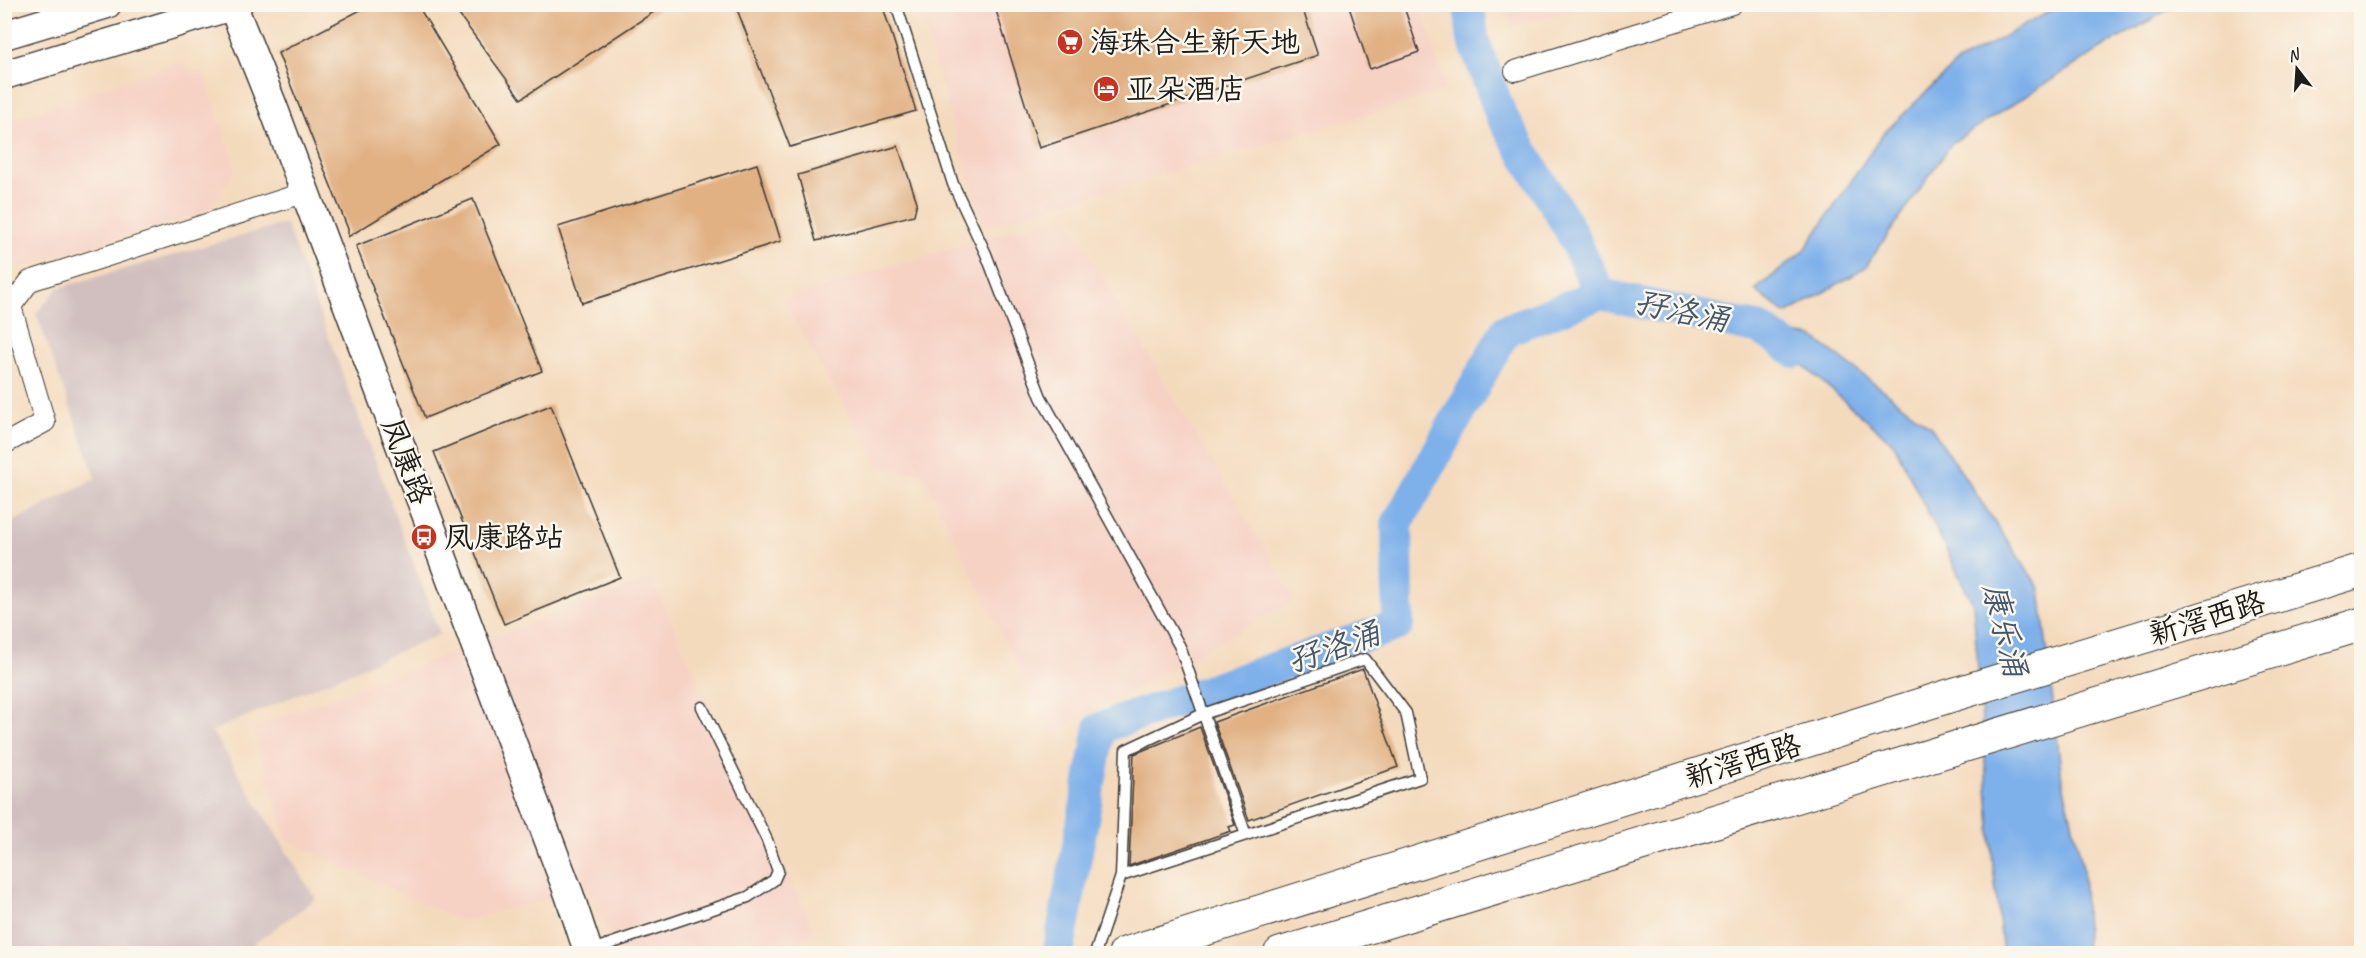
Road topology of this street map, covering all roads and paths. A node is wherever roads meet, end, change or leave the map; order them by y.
1 (107, 4) edge
2 (896, 4) edge
3 (1732, 4) edge
4 (234, 5) edge
5 (4, 35) edge
6 (1515, 71) dead end
7 (4, 75) edge
8 (306, 192) junction
9 (4, 444) edge
10 (2361, 570) edge
11 (2361, 624) edge
12 (702, 707) dead end
13 (1203, 714) junction
14 (1246, 835) junction
15 (1120, 876) junction
16 (589, 952) edge
17 (1095, 954) edge
18 (1125, 954) edge
19 (1280, 954) edge

1 - 5 street
2 - 13 lane
3 - 6 street
4 - 7 street
4 - 8 street, 凤康路
8 - 9 street
8 - 16 street, 凤康路
10 - 18 highway, 新滘西路
11 - 19 highway, 新滘西路
12 - 16 lane
13 - 14 lane
13 - 14 lane
13 - 15 lane
14 - 15 lane
15 - 17 lane

